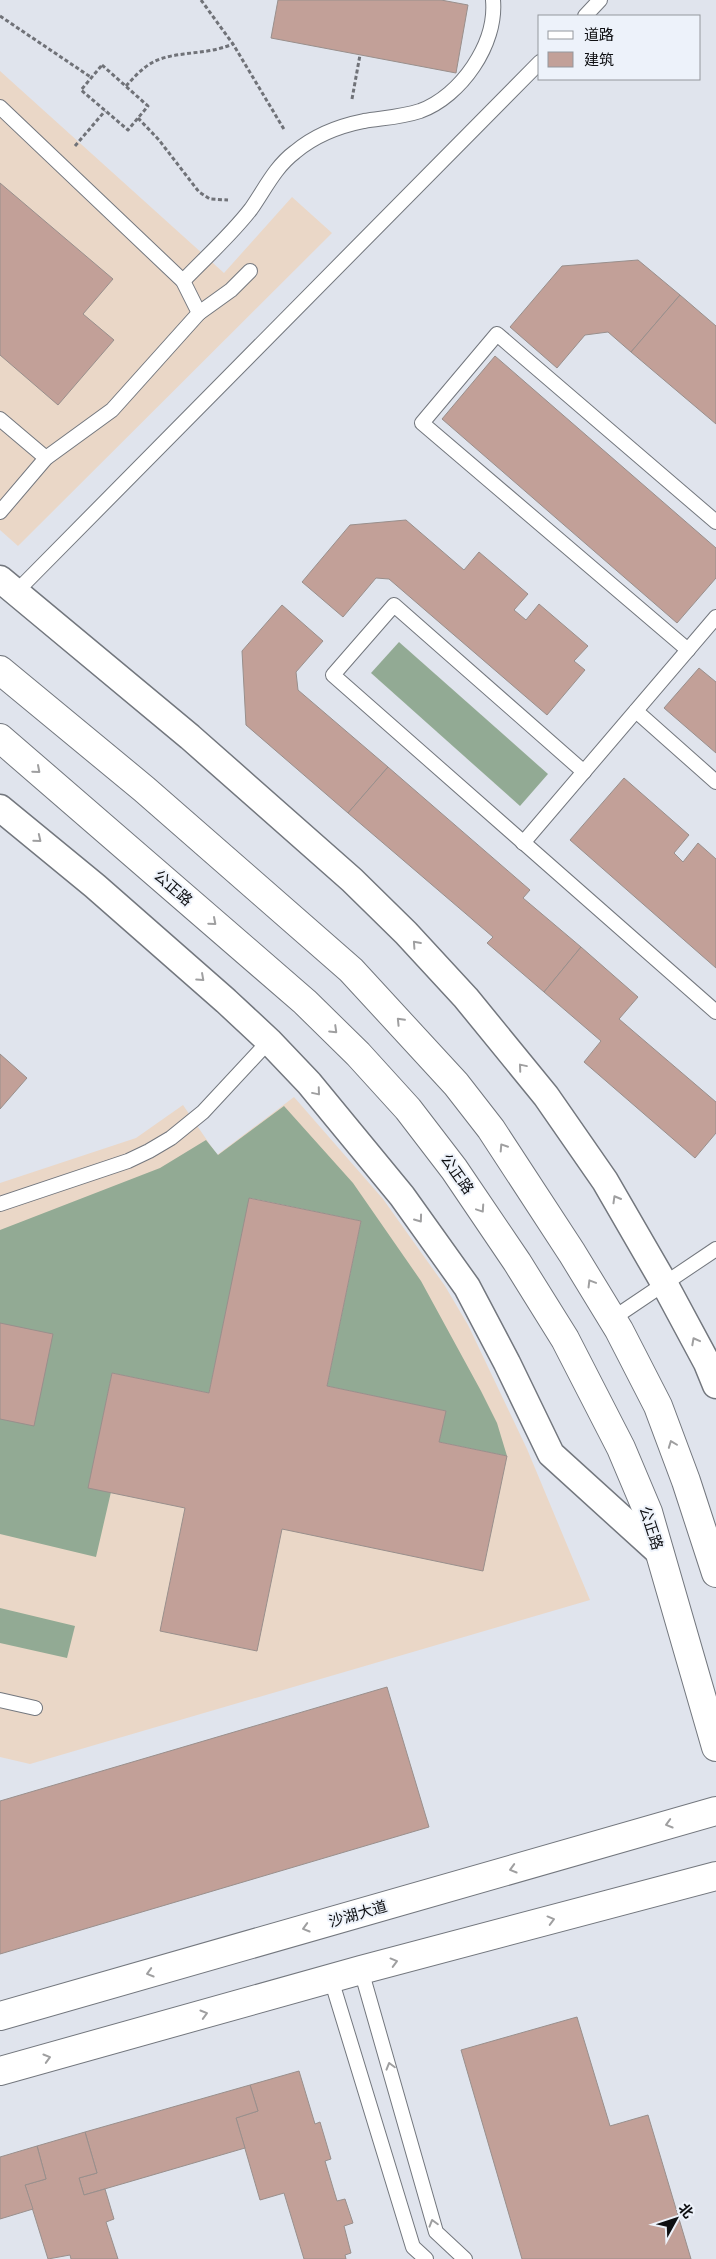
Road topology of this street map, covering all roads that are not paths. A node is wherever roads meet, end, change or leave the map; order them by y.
1 (492, 0) edge
2 (600, 0) edge
3 (586, 15) edge
4 (538, 64) edge
5 (0, 107) edge
6 (250, 271) dead end
7 (182, 281) junction
8 (199, 313) junction
9 (0, 419) edge
10 (46, 458) junction
11 (0, 512) edge
12 (716, 522) edge
13 (8, 585) edge
14 (716, 617) edge
15 (688, 650) junction
16 (0, 670) edge
17 (636, 711) junction
18 (0, 738) edge
19 (584, 772) junction
20 (716, 782) edge
21 (0, 808) edge
22 (523, 843) junction
23 (716, 1012) edge
24 (269, 1041) junction
25 (0, 1204) edge
26 (716, 1249) edge
27 (664, 1283) junction
28 (612, 1319) junction
29 (716, 1385) edge
30 (686, 1481) junction
31 (716, 1527) edge
32 (660, 1553) junction
33 (716, 1573) edge
34 (0, 1700) edge
35 (35, 1708) dead end
36 (716, 1747) edge
37 (716, 1811) edge
38 (716, 1876) edge
39 (362, 1970) junction
40 (331, 1979) junction
41 (0, 2016) edge
42 (0, 2071) edge
43 (426, 2259) edge
44 (464, 2259) edge

1 - 7 lane
2 - 3 lane
4 - 13 lane
5 - 7 lane
6 - 8 lane
7 - 8 lane
8 - 10 lane
9 - 10 lane
10 - 11 lane
12 - 15 lane
27 -> 13 street
14 - 15 lane
15 - 17 lane
28 -> 16 main road
17 - 19 lane
17 - 20 lane
18 -> 32 main road, 公正路
19 - 22 lane
19 - 22 lane
21 -> 24 street
22 - 23 lane
24 - 25 lane
24 -> 32 street
26 - 27 lane
27 - 28 lane
29 -> 27 street
30 -> 28 main road
30 - 31 main road
30 - 33 main road
32 - 36 main road, 公正路
34 - 35 lane
37 -> 41 main road, 沙湖大道
39 -> 38 main road
39 - 40 main road
44 -> 39 lane
42 -> 40 main road
40 - 43 lane

